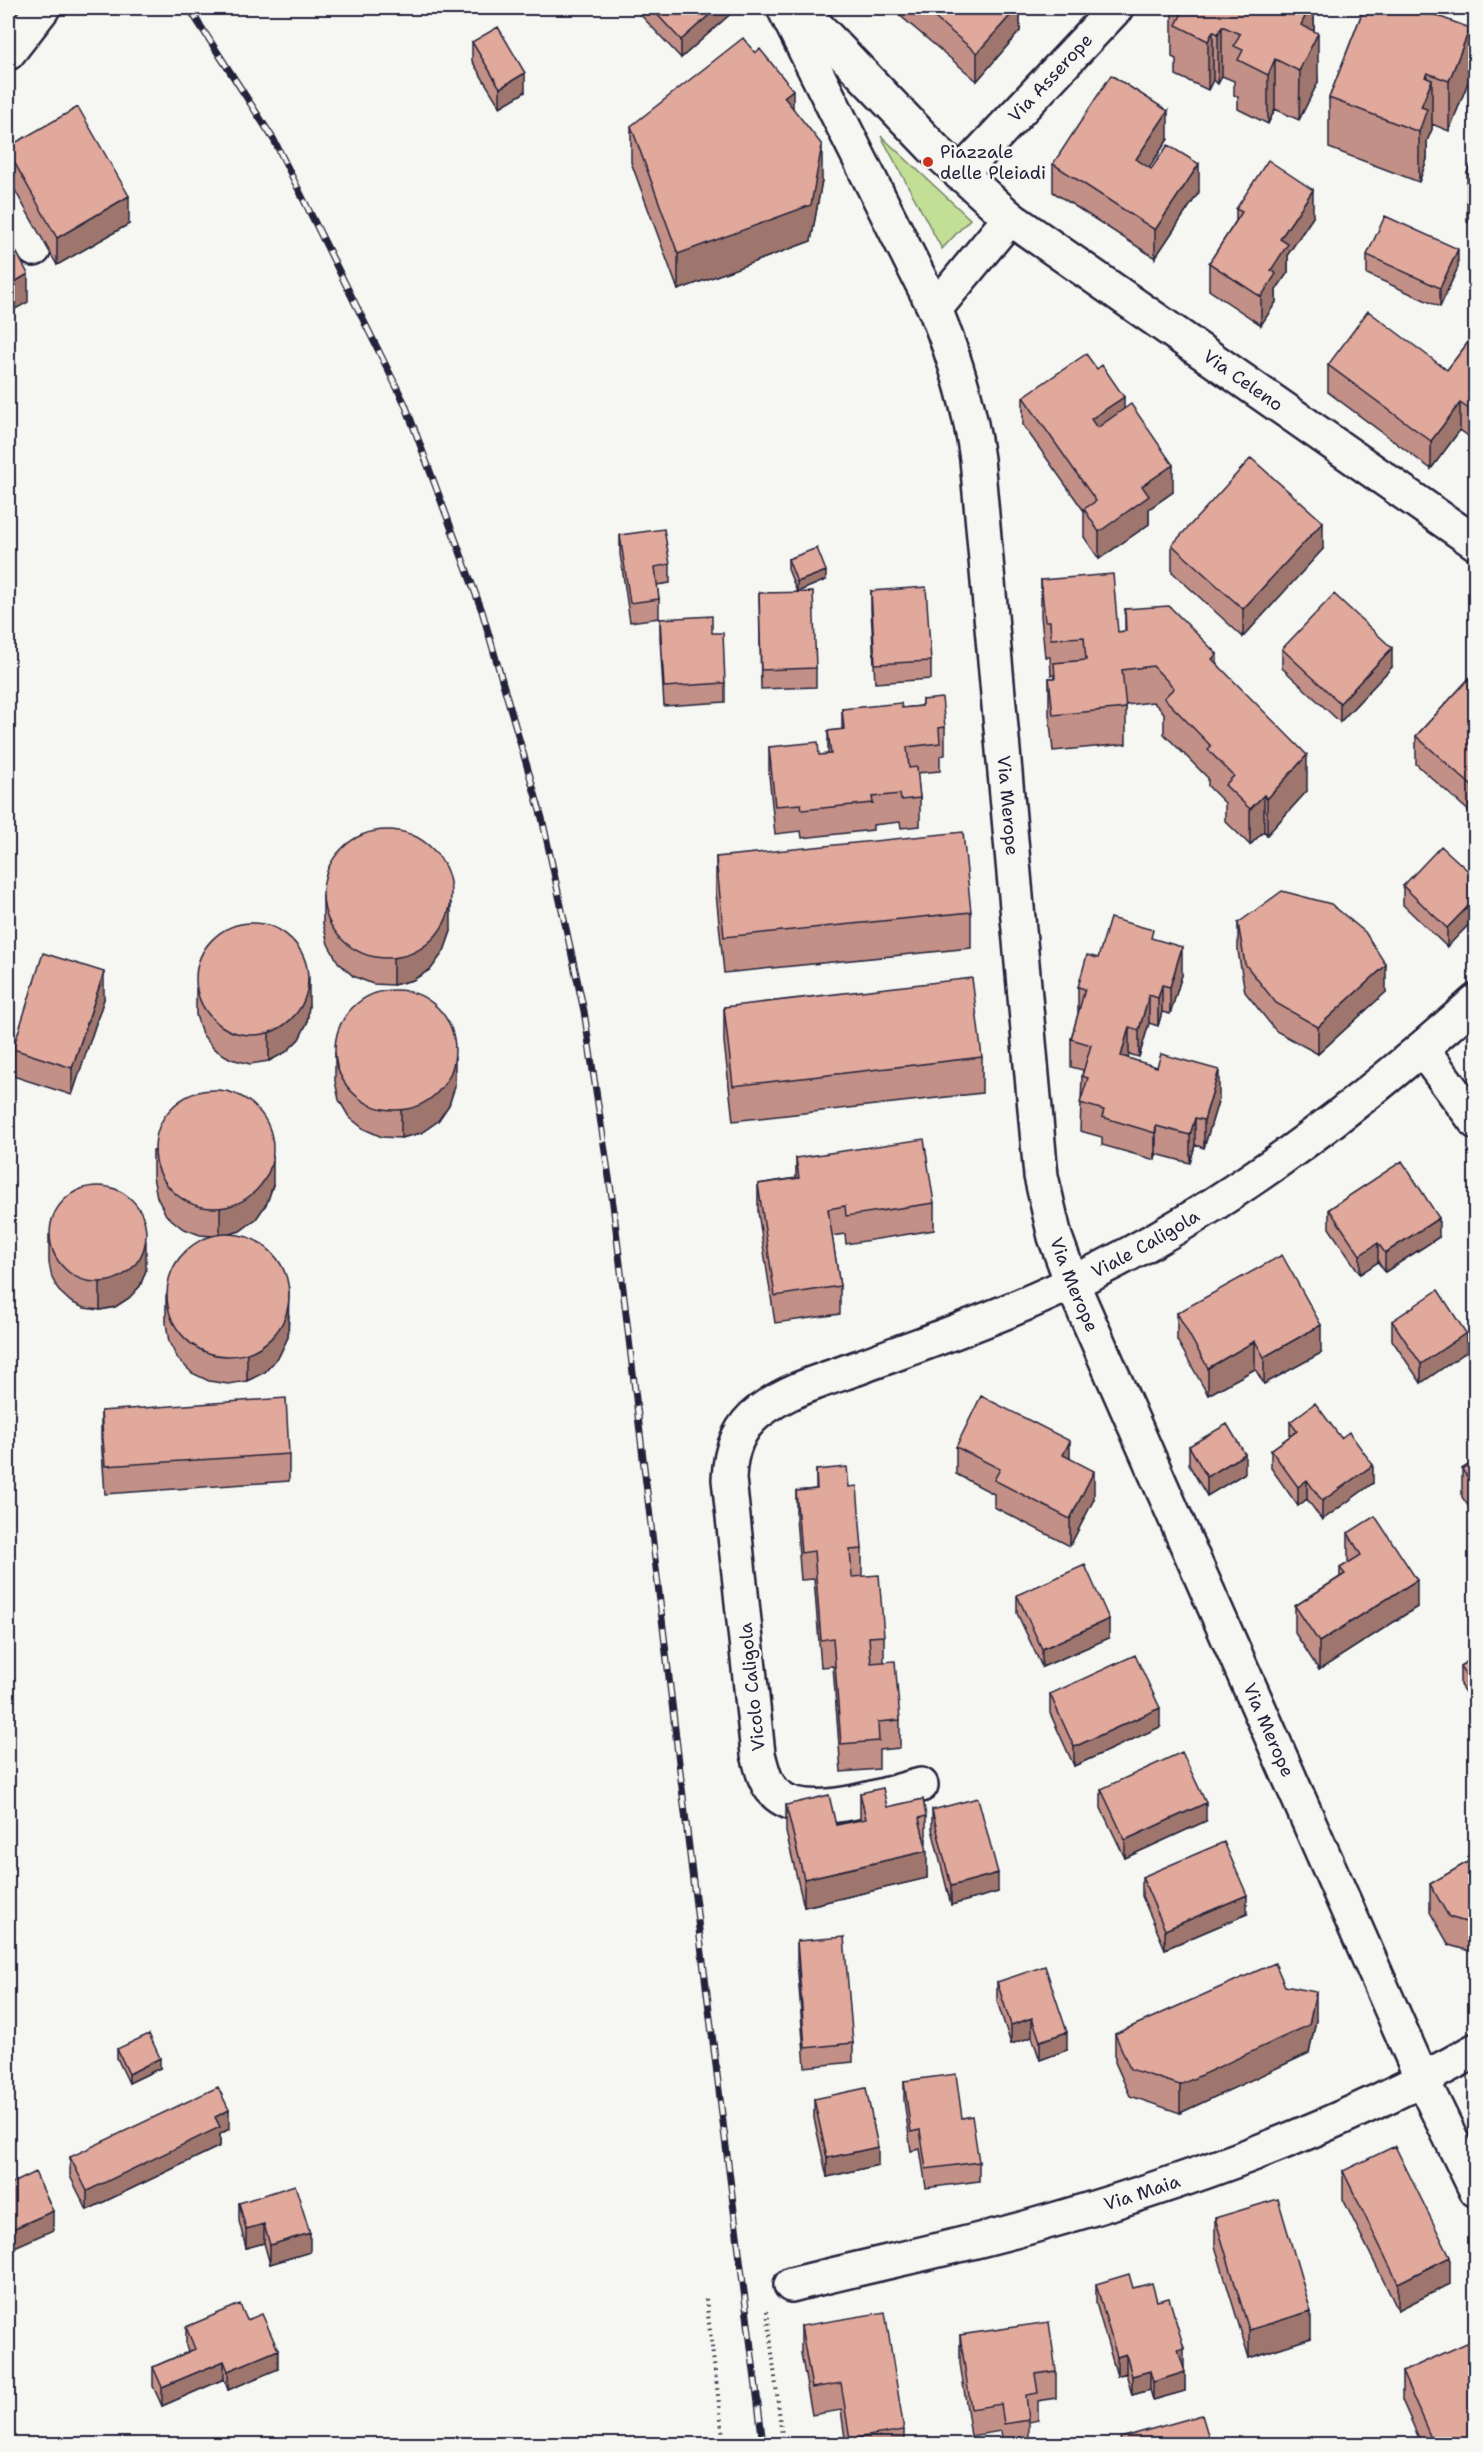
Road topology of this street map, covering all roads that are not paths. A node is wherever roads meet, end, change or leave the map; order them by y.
1 (43, 8) edge
2 (784, 8) edge
3 (799, 8) edge
4 (1116, 8) edge
5 (8, 53) edge
6 (960, 174) junction
7 (8, 203) edge
8 (1010, 218) junction
9 (34, 249) dead end
10 (935, 309) junction
11 (1476, 543) edge
12 (1476, 1001) edge
13 (1422, 1049) junction
14 (1476, 1122) edge
15 (1072, 1283) junction
16 (742, 1428) joint
17 (921, 1785) dead end
18 (1476, 2050) edge
19 (1422, 2079) junction
20 (1476, 2190) edge
21 (779, 2294) road end

1 - 5 street
2 - 10 street
3 - 6 street
4 - 6 street, Via Asserope
6 - 8 street
7 - 9 street
8 - 10 street
8 - 11 street, Via Celeno
10 - 15 street, Via Merope
12 - 13 street, Viale Caligola
13 - 14 street
13 - 15 street, Viale Caligola
15 - 16 street, Viale Caligola
15 - 19 street, Via Merope
16 - 17 street, Vicolo Caligola
18 - 19 street, Via Maia
19 - 20 street, Via Merope
19 - 21 street, Via Maia

